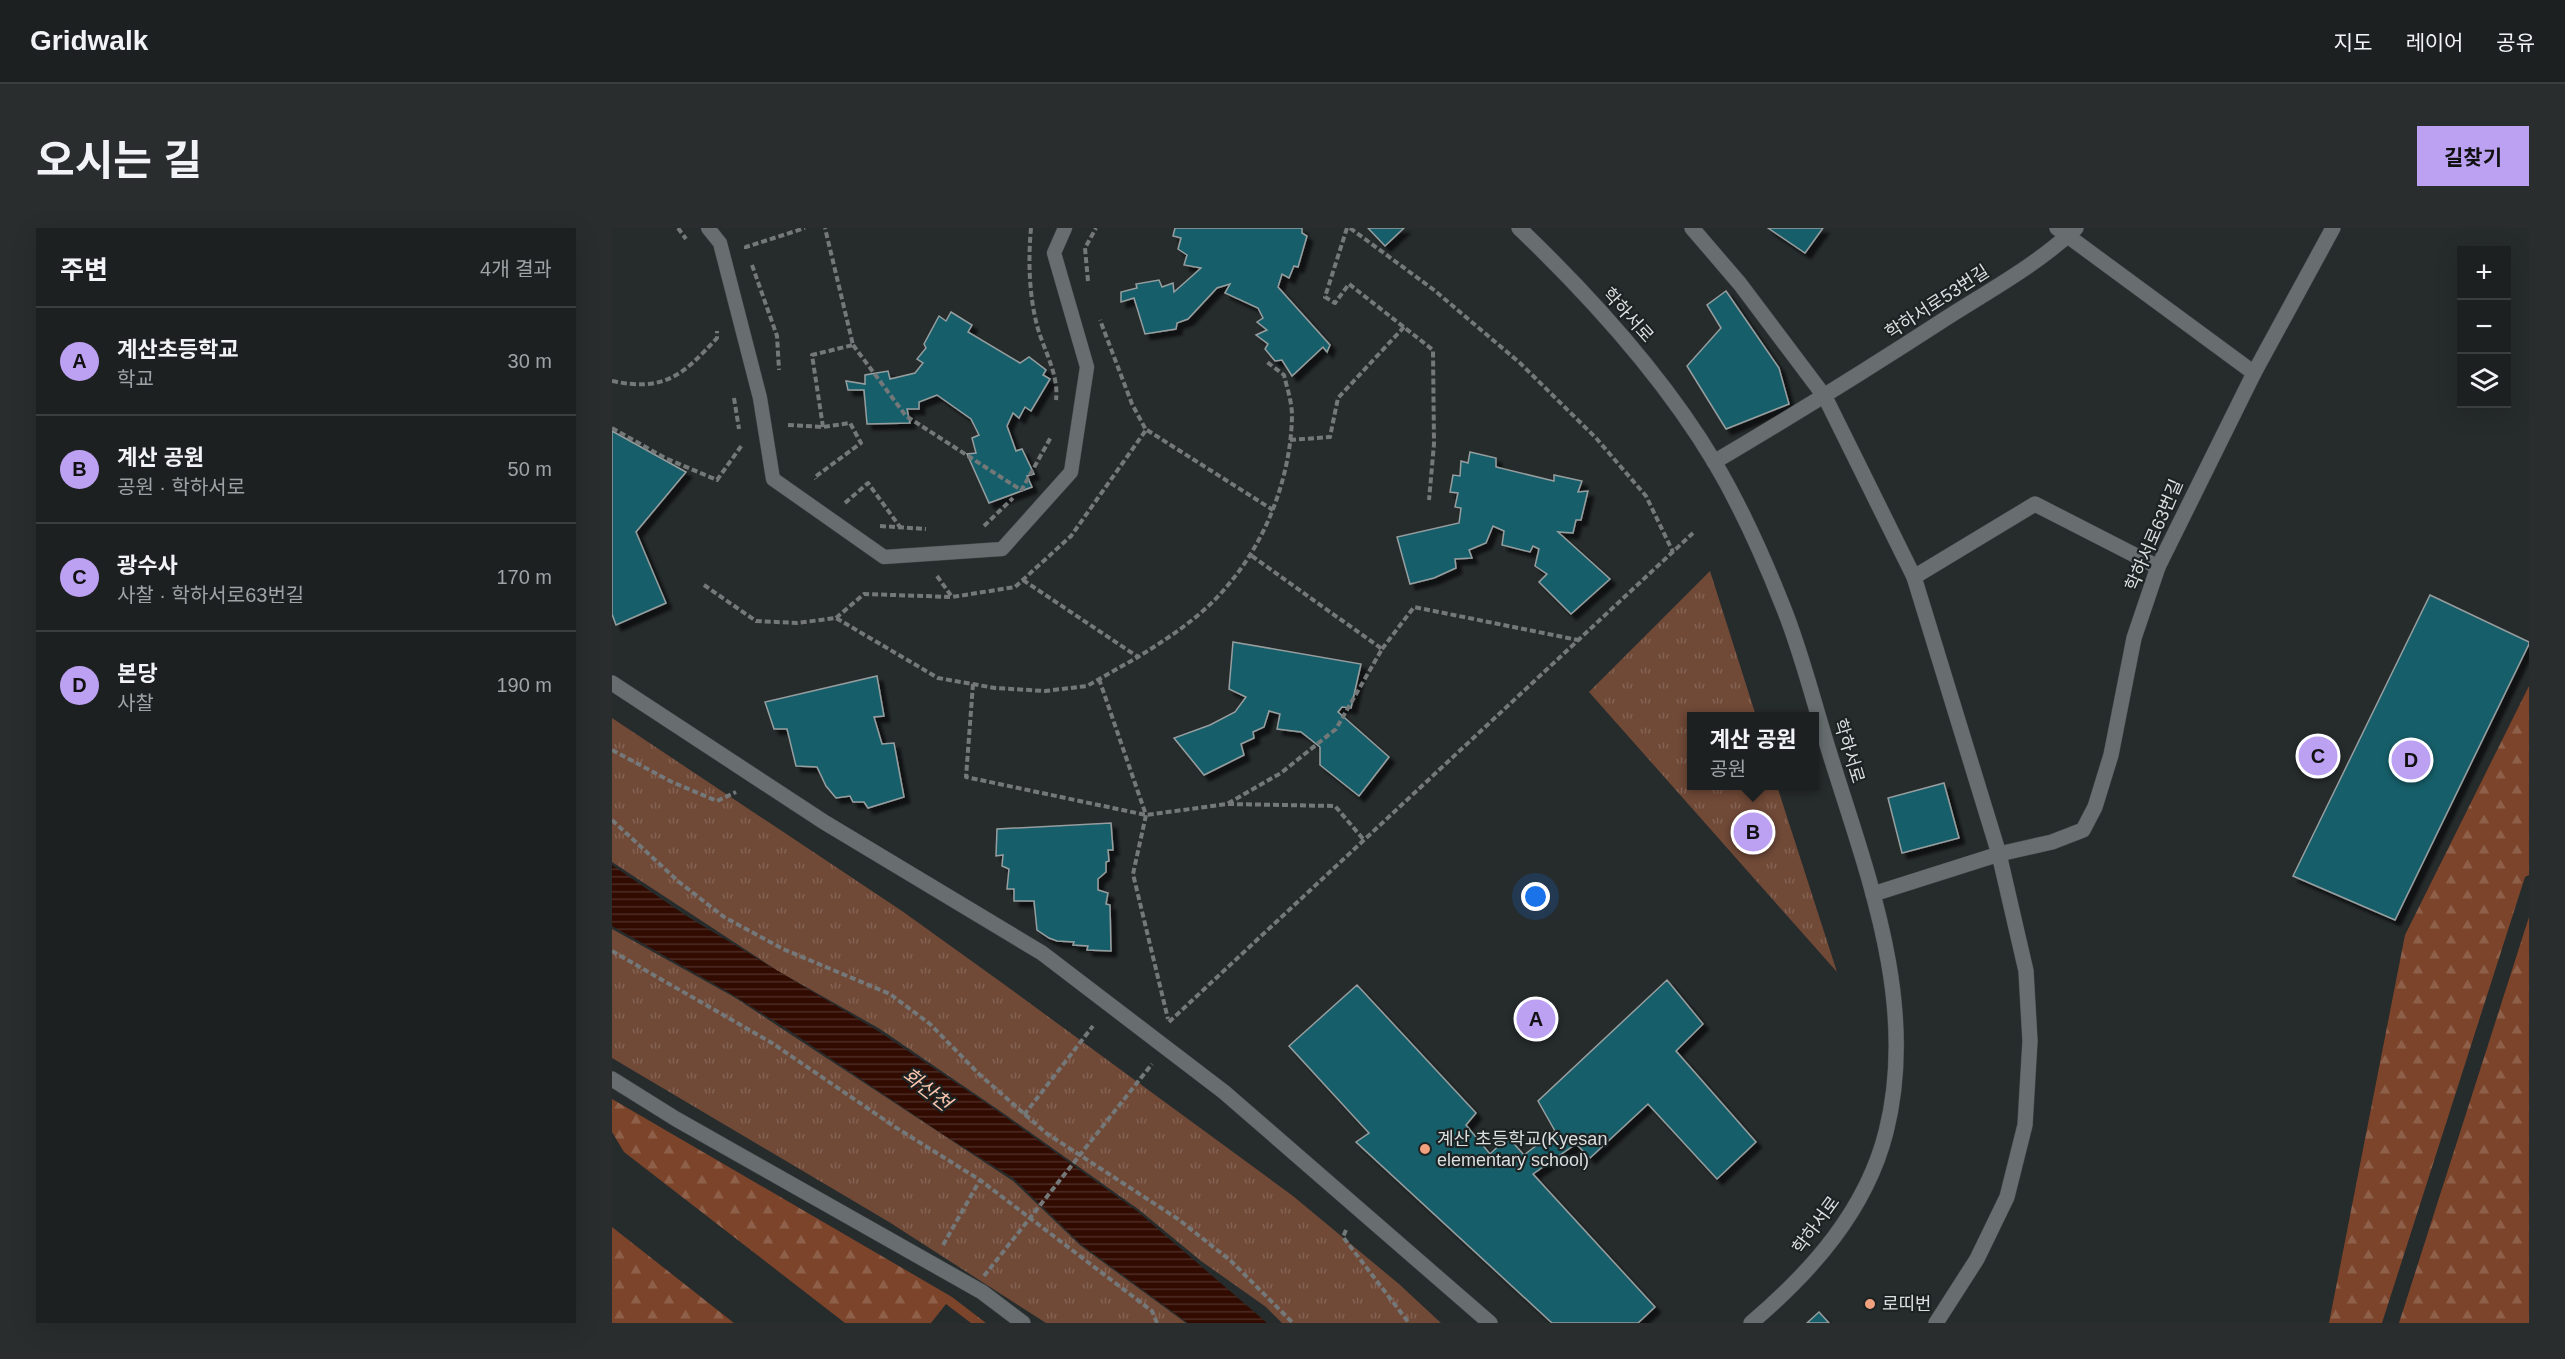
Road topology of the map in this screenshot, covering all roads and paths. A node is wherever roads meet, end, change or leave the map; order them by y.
1 (678, 228) edge
2 (708, 228) edge
3 (805, 228) edge
4 (825, 228) edge
5 (1032, 228) edge
6 (1065, 228) edge
7 (1348, 228) edge
8 (1519, 228) edge
9 (1692, 228) edge
10 (2333, 228) edge
11 (2067, 230) edge
12 (692, 246) dead end
13 (1404, 327) junction
14 (717, 328) dead end
15 (717, 338) junction
16 (727, 342) dead end
17 (853, 345) junction
18 (1267, 362) dead end
19 (2254, 373) junction
20 (612, 381) edge
21 (779, 381) dead end
22 (735, 393) dead end
23 (1825, 397) junction
24 (1055, 407) dead end
25 (781, 425) dead end
26 (823, 427) junction
27 (612, 428) edge
28 (1052, 428) dead end
29 (1146, 430) dead end
30 (1290, 440) junction
31 (1714, 462) junction
32 (821, 485) dead end
33 (1022, 490) junction
34 (1429, 500) dead end
35 (840, 507) dead end
36 (1273, 510) junction
37 (872, 525) dead end
38 (900, 527) junction
39 (974, 527) dead end
40 (933, 529) dead end
41 (1693, 533) dead end
42 (907, 536) dead end
43 (1673, 552) junction
44 (1249, 554) junction
45 (2158, 567) junction
46 (1914, 577) junction
47 (1023, 579) dead end
48 (704, 585) dead end
49 (952, 597) dead end
50 (836, 618) junction
51 (1578, 640) junction
52 (1382, 649) junction
53 (1138, 657) junction
54 (1099, 679) junction
55 (612, 683) edge
56 (973, 684) junction
57 (1817, 712) edge
58 (1819, 718) edge
59 (612, 750) edge
60 (741, 792) dead end
61 (1227, 804) junction
62 (1146, 814) junction
63 (612, 820) edge
64 (1364, 840) junction
65 (1999, 854) junction
66 (1874, 894) junction
67 (612, 951) edge
68 (1168, 1022) junction
69 (1094, 1026) dead end
70 (1170, 1030) dead end
71 (1152, 1064) dead end
72 (612, 1079) edge
73 (1024, 1115) junction
74 (980, 1180) junction
75 (1349, 1223) dead end
76 (940, 1251) dead end
77 (984, 1276) dead end
78 (1023, 1323) edge
79 (1157, 1323) edge
80 (1293, 1323) edge
81 (1408, 1323) edge
82 (1490, 1323) edge
83 (1751, 1323) edge
84 (1936, 1323) edge

1 - 12 path
2 - 6 lane
3 - 21 path
4 - 17 path
5 - 24 path
7 - 13 path
7 - 43 path
8 - 31 street, 학하서로
9 - 23 street
10 - 19 street, 학하서로63번길
11 - 19 street, 학하서로53번길
11 - 23 street, 학하서로53번길
13 - 30 path
13 - 34 path
14 - 15 path
15 - 16 path
15 - 20 path
17 - 26 path
17 - 33 path
18 - 30 path
19 - 45 street, 학하서로63번길
22 - 27 path
23 - 31 street, 학하서로53번길
23 - 46 street
25 - 26 path
26 - 32 path
28 - 33 path
29 - 36 path
30 - 36 path
31 - 57 street, 학하서로
33 - 39 path
35 - 38 path
36 - 44 path
37 - 38 path
38 - 40 path
38 - 42 path
41 - 43 path
43 - 51 path
44 - 52 path
44 - 53 path
45 - 46 street
45 - 65 street, 학하서로63번길
46 - 65 street
47 - 53 path
48 - 50 path
49 - 50 path
50 - 56 path
51 - 52 path
51 - 64 path
52 - 61 path
53 - 54 path
54 - 56 path
54 - 62 path
55 - 82 street
56 - 62 path
58 - 66 street, 학하서로
59 - 60 path
61 - 62 path
61 - 64 path
62 - 68 path
63 - 73 path
64 - 68 path
65 - 66 street, 학하서로63번길
65 - 84 street
66 - 83 street, 학하서로
67 - 74 path
68 - 70 path
69 - 73 path
71 - 77 path, bridge
72 - 78 street
73 - 80 path
74 - 76 path
74 - 79 path
75 - 81 path

